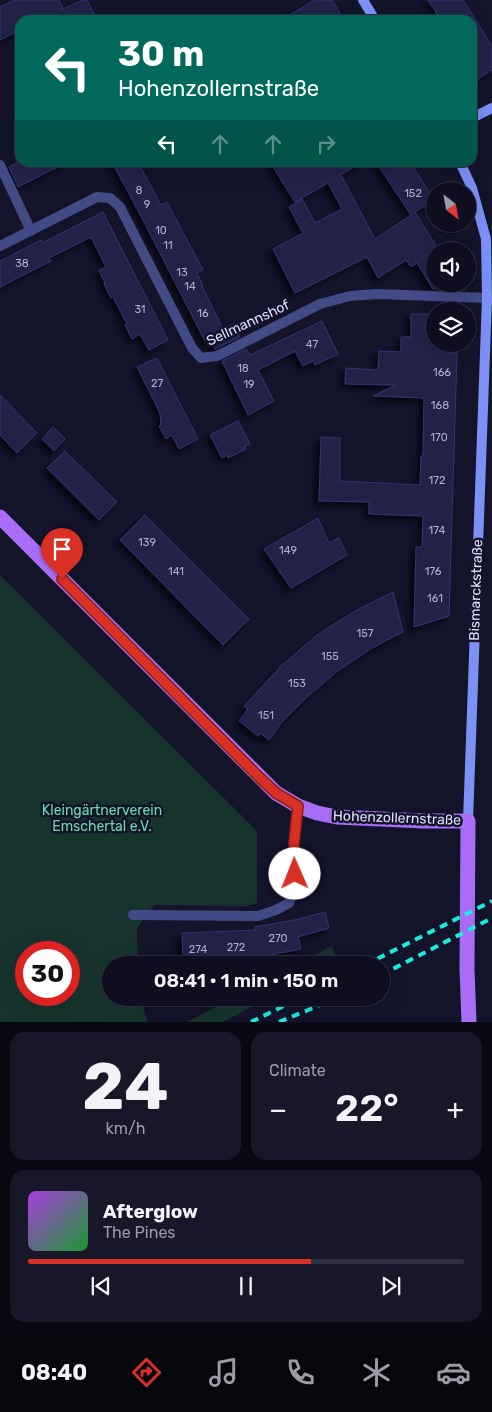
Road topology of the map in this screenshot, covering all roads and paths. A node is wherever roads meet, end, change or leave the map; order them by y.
1 (363, 0) edge
2 (372, 15) edge
3 (492, 108) edge
4 (477, 116) edge
5 (0, 165) edge
6 (462, 167) edge
7 (31, 231) junction
8 (0, 246) edge
9 (489, 299) edge
10 (0, 517) edge
11 (298, 806) junction
12 (468, 821) junction
13 (133, 915) dead end
14 (469, 1022) edge

1 - 2 main road
3 - 4 main road
5 - 7 street
6 - 9 main road, Bismarckstraße
7 - 8 street, Sellmannshof
7 - 9 street, Sellmannshof
9 - 12 main road, Bismarckstraße
10 - 11 main road, Hohenzollernstraße
11 - 12 main road, Hohenzollernstraße
11 - 13 street
12 - 14 main road, Bismarckstraße

